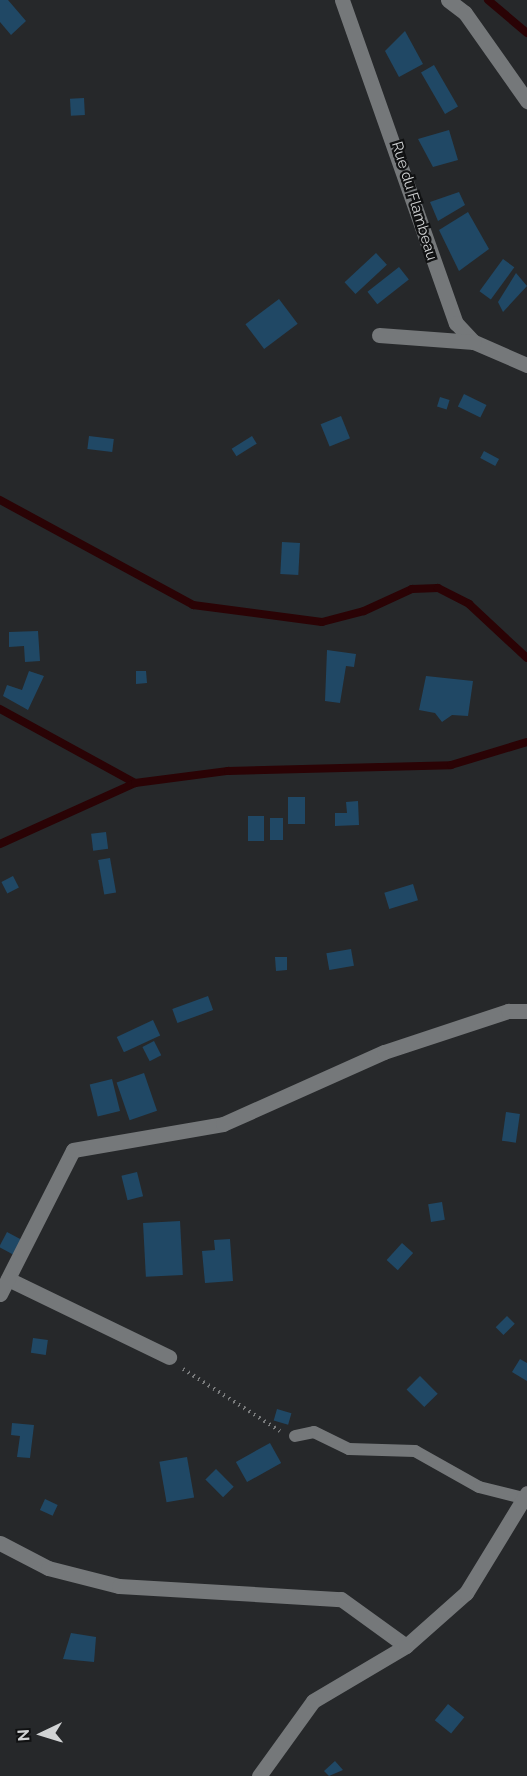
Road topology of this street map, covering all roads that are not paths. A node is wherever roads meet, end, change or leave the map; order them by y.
1 (342, 0) edge
2 (448, 0) edge
3 (527, 101) edge
4 (379, 335) dead end
5 (474, 342) junction
6 (527, 365) edge
7 (527, 1011) edge
8 (8, 1279) junction
9 (0, 1294) edge
10 (169, 1357) road end
11 (295, 1436) road end
12 (525, 1496) edge
13 (0, 1543) edge
14 (406, 1646) junction
15 (260, 1776) edge

1 - 5 street, Rue du Flambeau
2 - 3 street
4 - 5 street
5 - 6 street, Rue du Flambeau
7 - 8 street
8 - 9 street
8 - 10 street
11 - 12 lane
12 - 14 street
13 - 14 street
14 - 15 street

